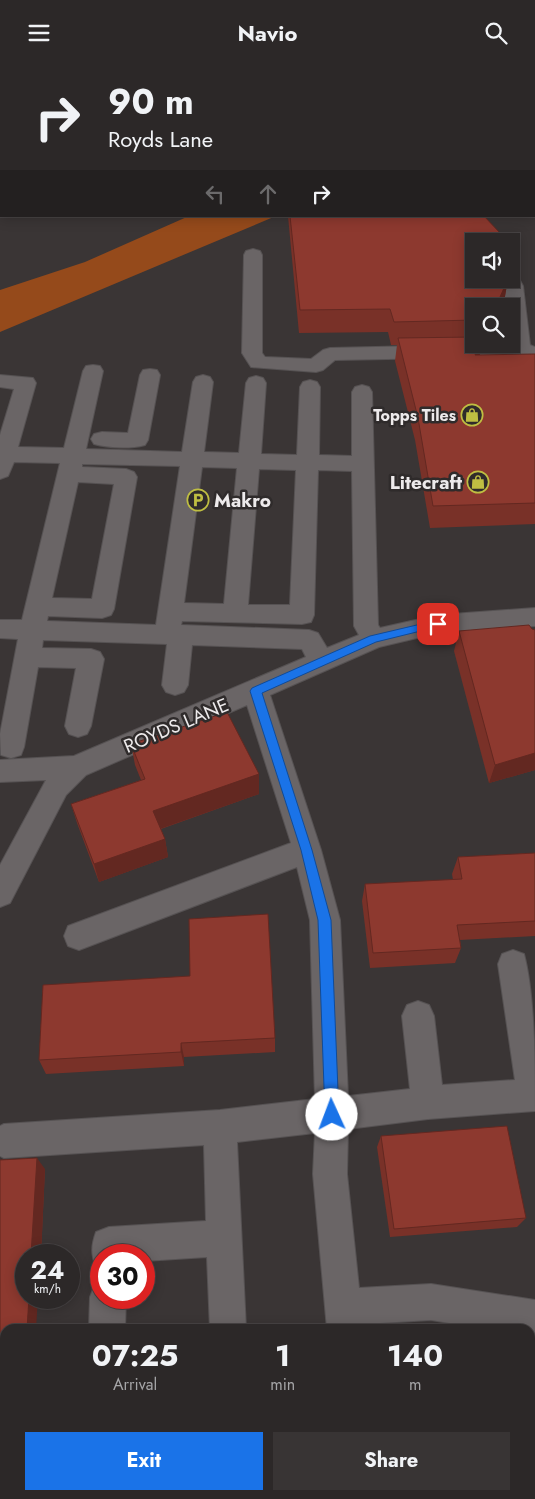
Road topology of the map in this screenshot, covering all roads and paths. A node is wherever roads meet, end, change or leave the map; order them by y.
1 (253, 255) dead end
2 (513, 288) edge
3 (527, 351) edge
4 (92, 371) dead end
5 (150, 375) dead end
6 (0, 381) edge
7 (203, 382) dead end
8 (256, 383) dead end
9 (310, 387) dead end
10 (362, 392) dead end
11 (74, 456) junction
12 (192, 458) junction
13 (2, 460) edge
14 (249, 460) junction
15 (307, 462) junction
16 (363, 464) junction
17 (38, 606) junction
18 (234, 614) junction
19 (535, 617) edge
20 (173, 627) junction
21 (0, 629) edge
22 (32, 631) junction
23 (374, 639) junction
24 (27, 657) junction
25 (322, 661) junction
26 (175, 685) dead end
27 (256, 691) junction
28 (78, 726) dead end
29 (10, 747) dead end
30 (76, 767) junction
31 (0, 771) edge
32 (306, 850) junction
33 (0, 894) edge
34 (79, 936) dead end
35 (513, 964) dead end
36 (418, 1016) dead end
37 (535, 1095) edge
38 (428, 1103) junction
39 (332, 1115) junction
40 (220, 1127) junction
41 (4, 1141) dead end
42 (224, 1238) junction
43 (125, 1244) edge
44 (108, 1309) edge
45 (344, 1318) edge
46 (535, 1318) edge
47 (108, 1324) edge
48 (228, 1324) edge

1 - 3 street
2 - 3 street
4 - 11 street
5 - 11 street
6 - 13 street
7 - 12 street
8 - 14 street
9 - 15 street
10 - 16 street
11 - 12 street
11 - 13 street
11 - 17 street
11 - 17 street
12 - 14 street
12 - 20 street
14 - 15 street
14 - 18 street
15 - 16 street
15 - 18 street
16 - 23 street
17 - 22 street
18 - 20 street
19 - 23 street, ROYDS LANE
20 - 22 street
20 - 25 street
20 - 26 street
21 - 22 street
22 - 24 street
23 - 25 street, ROYDS LANE
24 - 28 street
24 - 29 street
25 - 27 street, ROYDS LANE
27 - 30 street, ROYDS LANE
27 - 32 street
30 - 31 street
30 - 33 street
32 - 34 street
32 - 39 street
35 - 37 street
36 - 38 street
37 - 38 street
38 - 39 street
39 - 40 street
39 - 45 street
40 - 41 street
40 - 42 street
42 - 43 street
42 - 48 street
44 - 47 street
45 - 46 street

